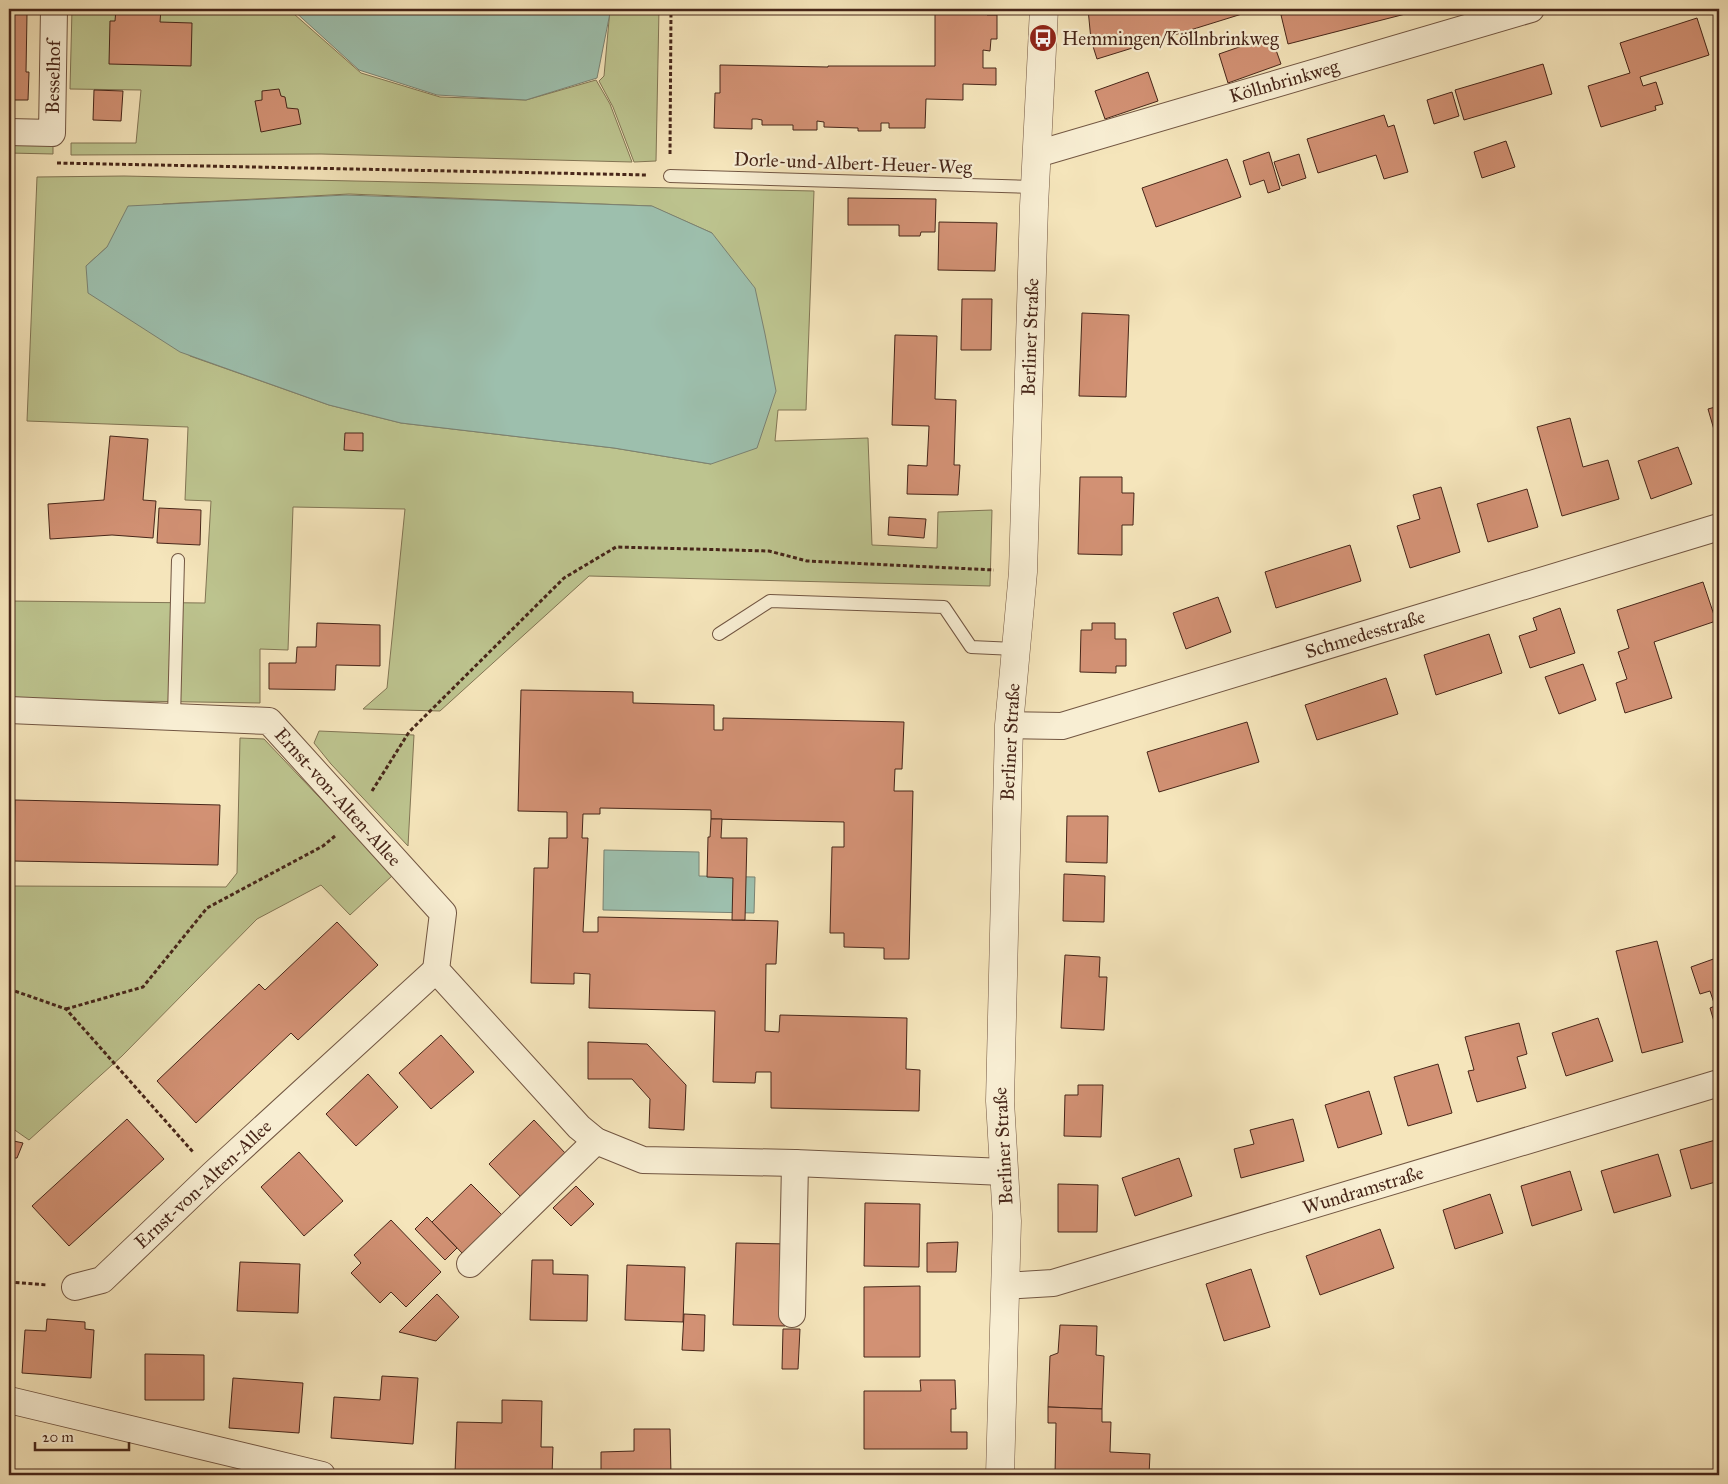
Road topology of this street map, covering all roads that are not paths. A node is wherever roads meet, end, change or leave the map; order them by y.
1 (54, 9) edge
2 (1044, 9) edge
3 (1530, 9) edge
4 (1484, 15) edge
5 (9, 132) edge
6 (1037, 154) junction
7 (670, 176) road end
8 (1035, 187) junction
9 (1719, 527) edge
10 (178, 560) dead end
11 (719, 634) dead end
12 (1015, 649) junction
13 (9, 710) edge
14 (174, 717) junction
15 (1009, 725) junction
16 (436, 970) junction
17 (1719, 1083) edge
18 (596, 1141) junction
19 (795, 1163) junction
20 (1004, 1172) junction
21 (470, 1264) dead end
22 (1005, 1286) junction
23 (75, 1287) road end
24 (792, 1314) dead end
25 (9, 1400) edge
26 (322, 1475) edge
27 (1000, 1475) edge

1 - 5 street, Besselhof
2 - 6 street, Berliner Straße
3 - 4 street, Köllnbrinkweg
4 - 6 street, Köllnbrinkweg
6 - 8 street, Berliner Straße
7 - 8 lane, Dorle-und-Albert-Heuer-Weg
8 - 12 street, Berliner Straße
9 - 15 street, Schmedesstraße
10 - 14 lane
11 - 12 lane
12 - 15 street, Berliner Straße
13 - 14 street, Ernst-von-Alten-Allee
14 - 16 street, Ernst-von-Alten-Allee
15 - 20 street, Berliner Straße
16 - 18 street
16 - 23 street, Ernst-von-Alten-Allee
17 - 22 street, Wundramstraße
18 - 19 street
18 - 21 street
19 - 20 street
19 - 24 street
20 - 22 street, Berliner Straße
22 - 27 street, Berliner Straße
25 - 26 street

